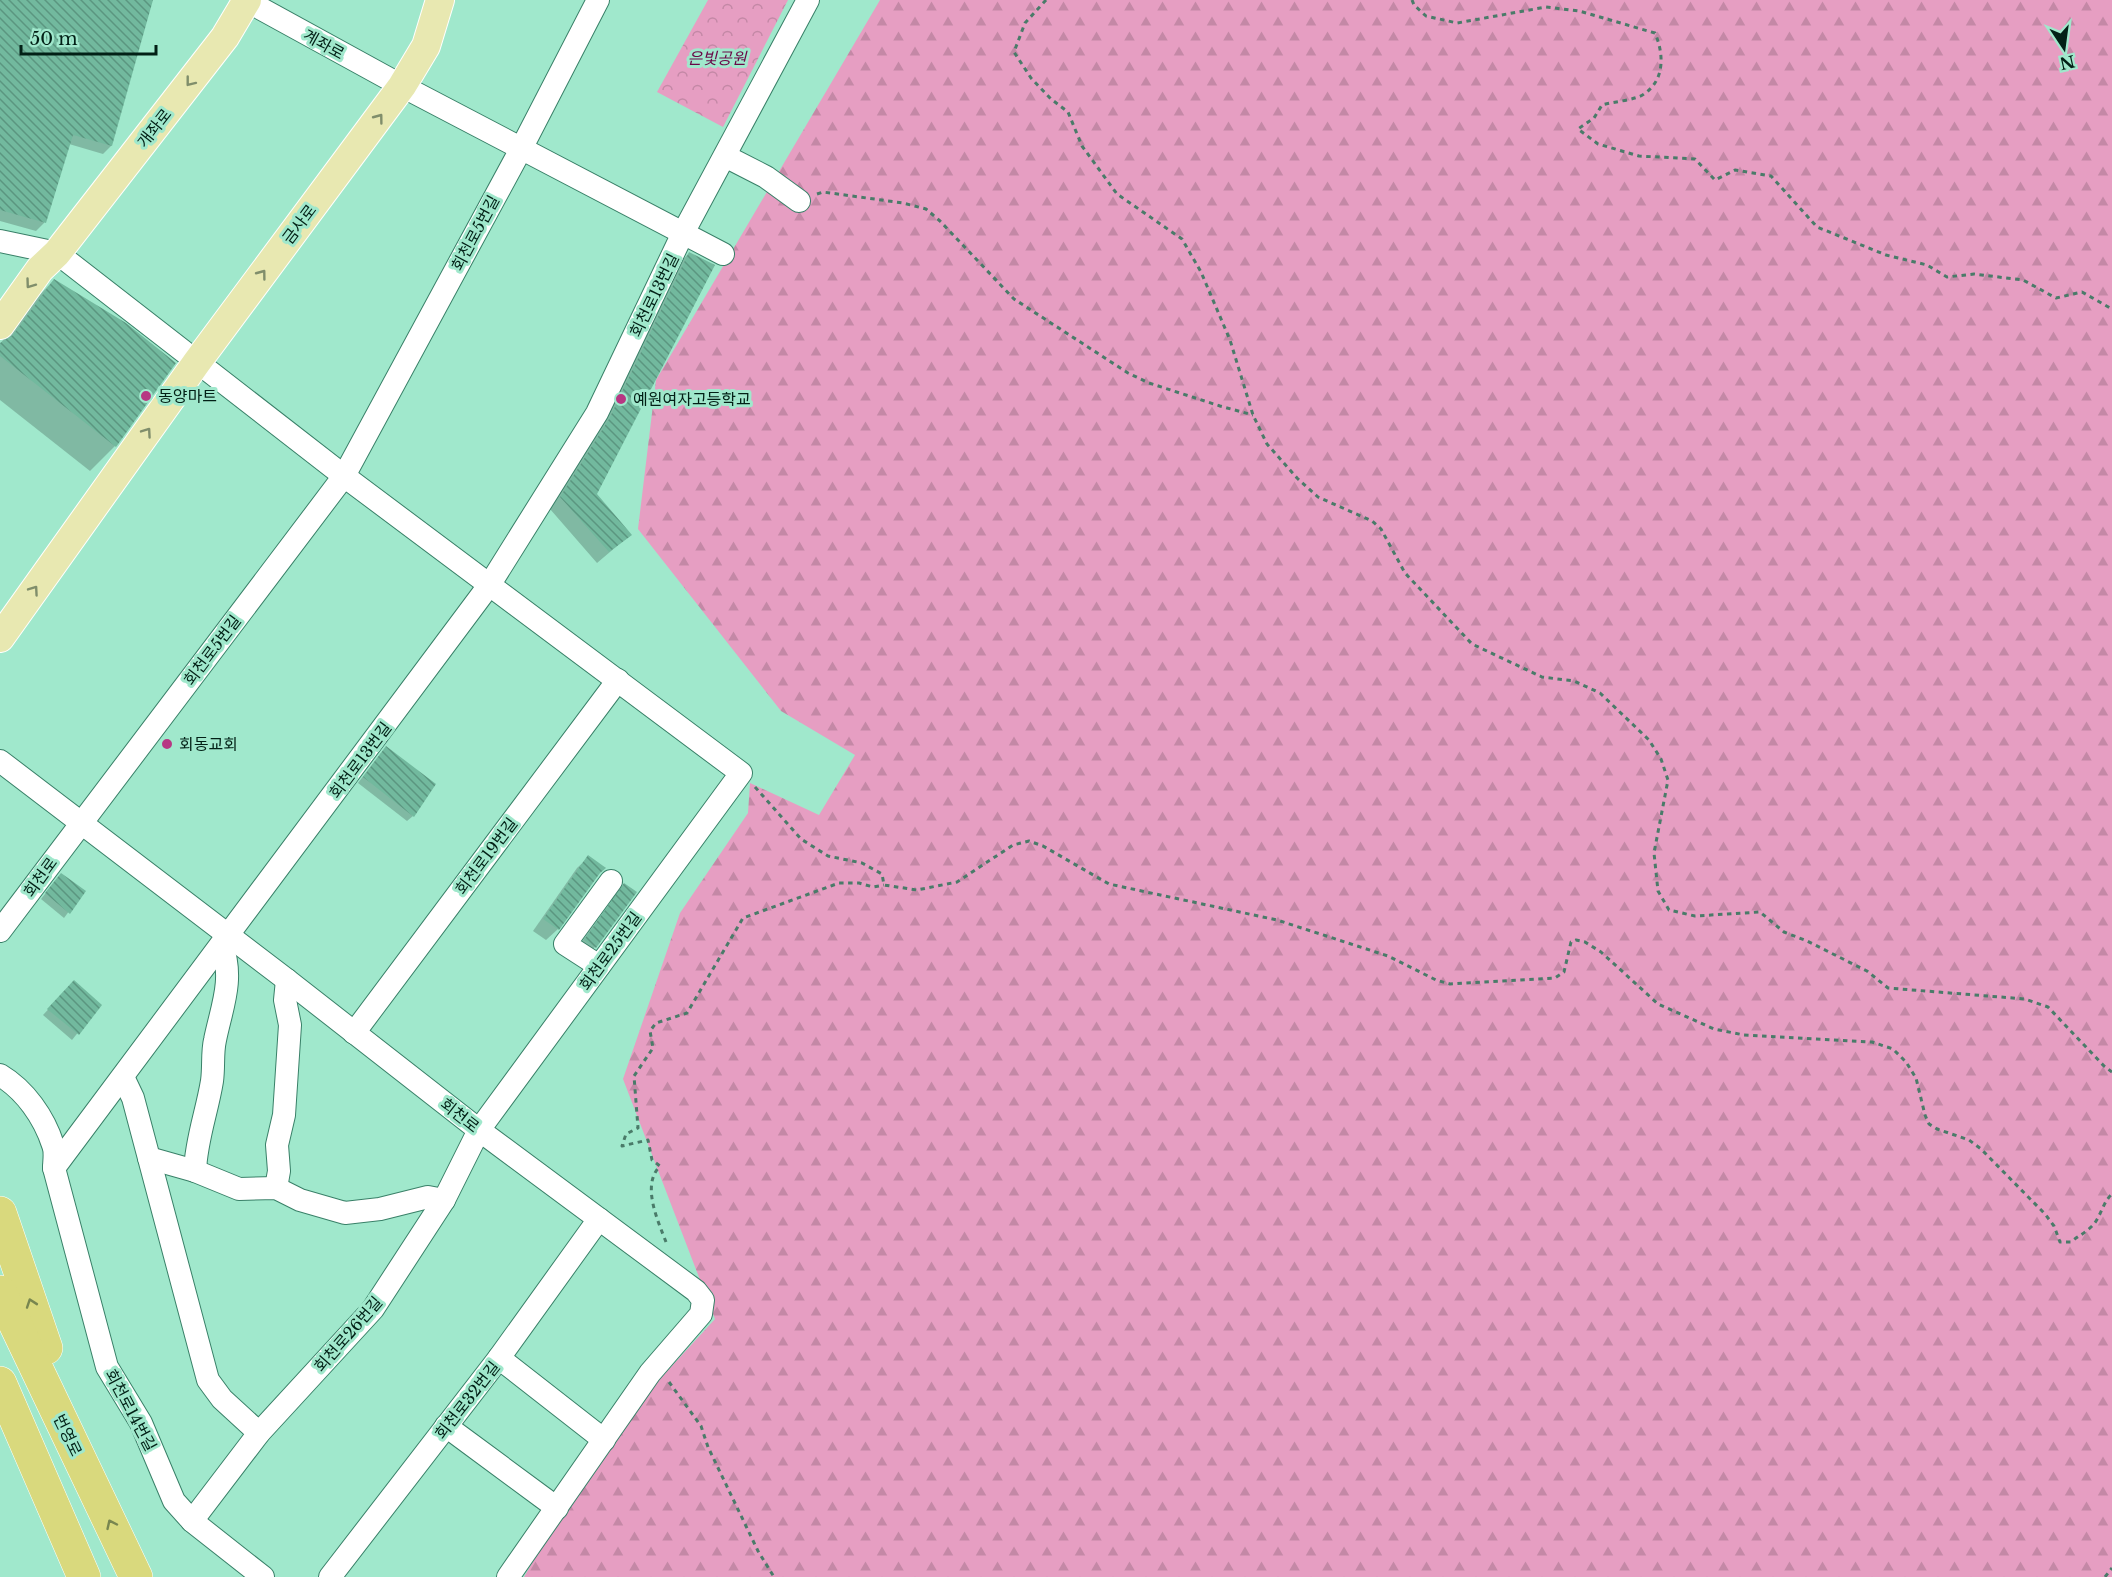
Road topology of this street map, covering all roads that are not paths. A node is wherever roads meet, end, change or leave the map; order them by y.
1 (247, 0) edge
2 (440, 0) edge
3 (598, 0) edge
4 (808, 0) edge
5 (402, 86) junction
6 (521, 149) junction
7 (724, 156) junction
8 (799, 201) road end
9 (683, 233) junction
10 (0, 241) edge
11 (57, 253) junction
12 (723, 254) dead end
13 (0, 325) edge
14 (197, 362) junction
15 (344, 476) junction
16 (490, 584) junction
17 (0, 638) edge
18 (618, 680) junction
19 (0, 761) edge
20 (80, 824) junction
21 (611, 881) dead end
22 (0, 931) edge
23 (226, 940) junction
24 (599, 966) junction
25 (286, 980) junction
26 (354, 1033) junction
27 (0, 1075) edge
28 (123, 1077) junction
29 (479, 1130) junction
30 (149, 1158) junction
31 (54, 1168) junction
32 (195, 1171) junction
33 (276, 1188) junction
34 (444, 1200) junction
35 (0, 1213) edge
36 (599, 1219) junction
37 (0, 1292) edge
38 (499, 1358) junction
39 (0, 1383) edge
40 (0, 1407) edge
41 (446, 1426) junction
42 (259, 1433) junction
43 (604, 1440) junction
44 (89, 1478) junction
45 (46, 1492) junction
46 (557, 1508) junction
47 (192, 1521) junction
48 (84, 1577) edge
49 (136, 1577) edge
50 (263, 1577) edge
51 (330, 1577) edge
52 (508, 1577) edge

1 - 5 street, 계좌로
1 -> 11 main road, 개좌로
2 - 5 main road, 금사로
3 - 6 street, 회천로5번길
4 - 7 street, 회천로13번길
5 - 6 street
14 -> 5 main road, 금사로
6 - 9 street
6 - 15 street, 회천로5번길
7 - 8 street
7 - 9 street, 회천로13번길
9 - 12 street
9 - 16 street, 회천로13번길
10 - 11 street
11 -> 13 main road, 개좌로
11 - 14 street
14 - 15 street
17 -> 14 main road, 금사로
15 - 16 street
15 - 20 street, 회천로5번길
16 - 18 street
16 - 23 street, 회천로13번길
18 - 24 street, 회천로25번길
18 - 26 street, 회천로19번길
19 - 20 street, 회천로
20 - 22 street, 회천로
20 - 23 street, 회천로
21 - 24 street
23 - 25 street, 회천로
23 - 28 street
23 - 32 street
24 - 29 street, 회천로25번길
25 - 26 street, 회천로
25 - 33 street
26 - 29 street, 회천로
27 - 31 street, 회천로14번길
28 - 30 street
28 - 31 street
29 - 34 street, 회천로26번길
29 - 36 street, 회천로
30 - 32 street
30 - 42 street
31 - 47 street, 회천로14번길
32 - 33 street
33 - 34 street
34 - 42 street, 회천로26번길
44 -> 35 highway
36 - 38 street, 회천로32번길
36 - 43 street, 회천로
37 - 44 highway, 번영로
38 - 41 street, 회천로32번길
38 - 43 street
39 - 45 highway
40 - 45 highway
41 - 46 street
41 - 51 street, 회천로32번길
42 - 47 street, 회천로26번길
43 - 46 street, 회천로
49 -> 44 highway, 번영로
45 - 48 highway
46 - 52 street, 회천로
47 - 50 street, 회천로14번길

